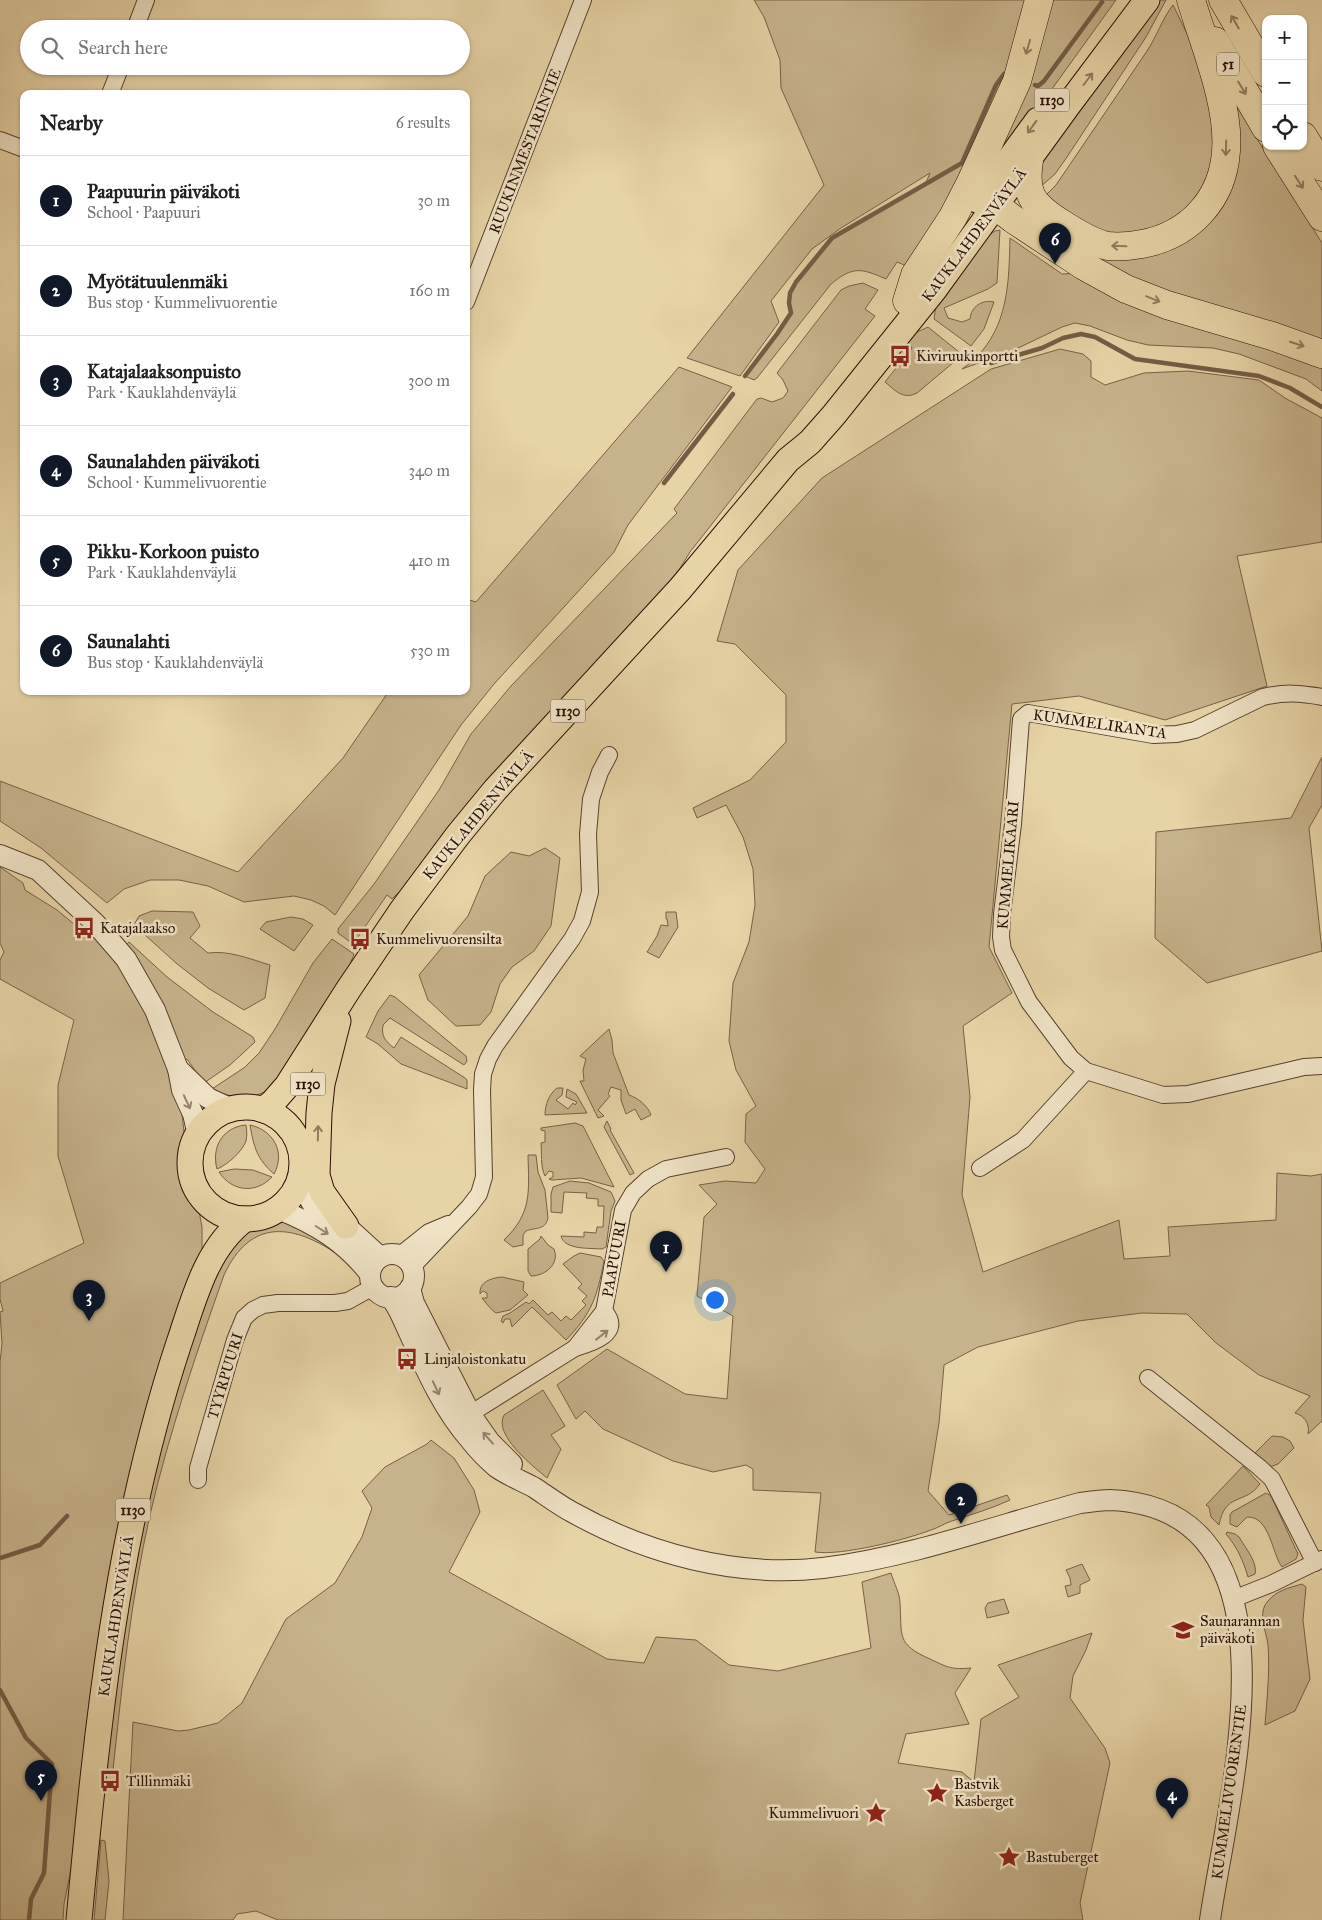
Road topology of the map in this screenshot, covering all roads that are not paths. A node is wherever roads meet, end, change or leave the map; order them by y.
1 (146, 0) edge
2 (583, 0) edge
3 (1039, 0) edge
4 (1126, 0) edge
5 (1147, 0) edge
6 (1192, 0) edge
7 (1223, 0) edge
8 (138, 20) edge
9 (1262, 66) edge
10 (117, 75) edge
11 (111, 90) edge
12 (1262, 121) edge
13 (0, 140) edge
14 (1307, 143) edge
15 (20, 148) edge
16 (1280, 150) edge
17 (1029, 161) junction
18 (1322, 167) edge
19 (994, 194) junction
20 (1322, 217) edge
21 (919, 287) junction
22 (470, 292) edge
23 (1322, 354) edge
24 (1322, 697) edge
25 (1020, 719) joint
26 (609, 755) dead end
27 (0, 855) edge
28 (0, 862) edge
29 (75, 906) junction
30 (348, 990) junction
31 (326, 1027) junction
32 (1322, 1066) edge
33 (178, 1069) junction
34 (1086, 1071) junction
35 (232, 1109) junction
36 (264, 1110) junction
37 (198, 1135) junction
38 (298, 1143) junction
39 (726, 1157) dead end
40 (980, 1168) dead end
41 (299, 1181) junction
42 (204, 1199) junction
43 (278, 1209) junction
44 (245, 1219) junction
45 (346, 1226) junction
46 (406, 1261) junction
47 (209, 1263) junction
48 (375, 1273) junction
49 (410, 1288) junction
50 (391, 1297) junction
51 (1148, 1378) dead end
52 (464, 1418) junction
53 (198, 1480) dead end
54 (1318, 1561) edge
55 (1233, 1599) junction
56 (79, 1920) edge
57 (1210, 1920) edge

1 - 8 street
2 - 22 street, RUUKINMESTARINTIE
3 -> 21 highway
4 -> 19 main road, KAUKLAHDENVÄYLÄ / 1130
17 -> 5 main road, KAUKLAHDENVÄYLÄ / 1130
6 -> 12 highway, 51
6 -> 17 highway
9 -> 7 highway, 51
10 - 11 street
13 - 15 street
14 - 18 highway
16 -> 20 highway
17 - 19 main road, KAUKLAHDENVÄYLÄ / 1130
19 - 21 main road, KAUKLAHDENVÄYLÄ / 1130
19 -> 23 highway
21 - 30 main road, KAUKLAHDENVÄYLÄ / 1130
24 - 25 street, KUMMELIRANTA
25 - 34 street, KUMMELIKAARI
26 - 46 street
27 - 29 street
28 - 29 street
29 - 33 street
30 - 31 main road, KAUKLAHDENVÄYLÄ / 1130
45 -> 30 main road
31 - 36 main road, KAUKLAHDENVÄYLÄ / 1130
31 - 38 main road, KAUKLAHDENVÄYLÄ / 1130
32 - 34 street, KUMMELIKAARI
33 - 35 street
33 -> 37 street
34 - 40 street
35 - 36 main road
35 - 37 main road
36 - 38 main road
37 - 42 main road
38 - 41 main road
39 - 52 street, PAAPUURI
41 - 43 main road
41 - 45 street
42 - 44 main road
42 - 47 main road, KAUKLAHDENVÄYLÄ / 1130
43 - 44 main road
43 -> 48 street
44 - 47 main road, KAUKLAHDENVÄYLÄ / 1130
45 - 48 street
46 - 48 street
46 - 49 street
47 - 56 main road, KAUKLAHDENVÄYLÄ / 1130
48 - 50 street
48 - 53 street, TYYRPUURI
49 - 50 street
49 - 52 street, KUMMELIVUORENTIE
50 -> 52 street, KUMMELIVUORENTIE
51 - 54 street
52 - 55 street, KUMMELIVUORENTIE
54 - 55 street
55 - 57 street, KUMMELIVUORENTIE

